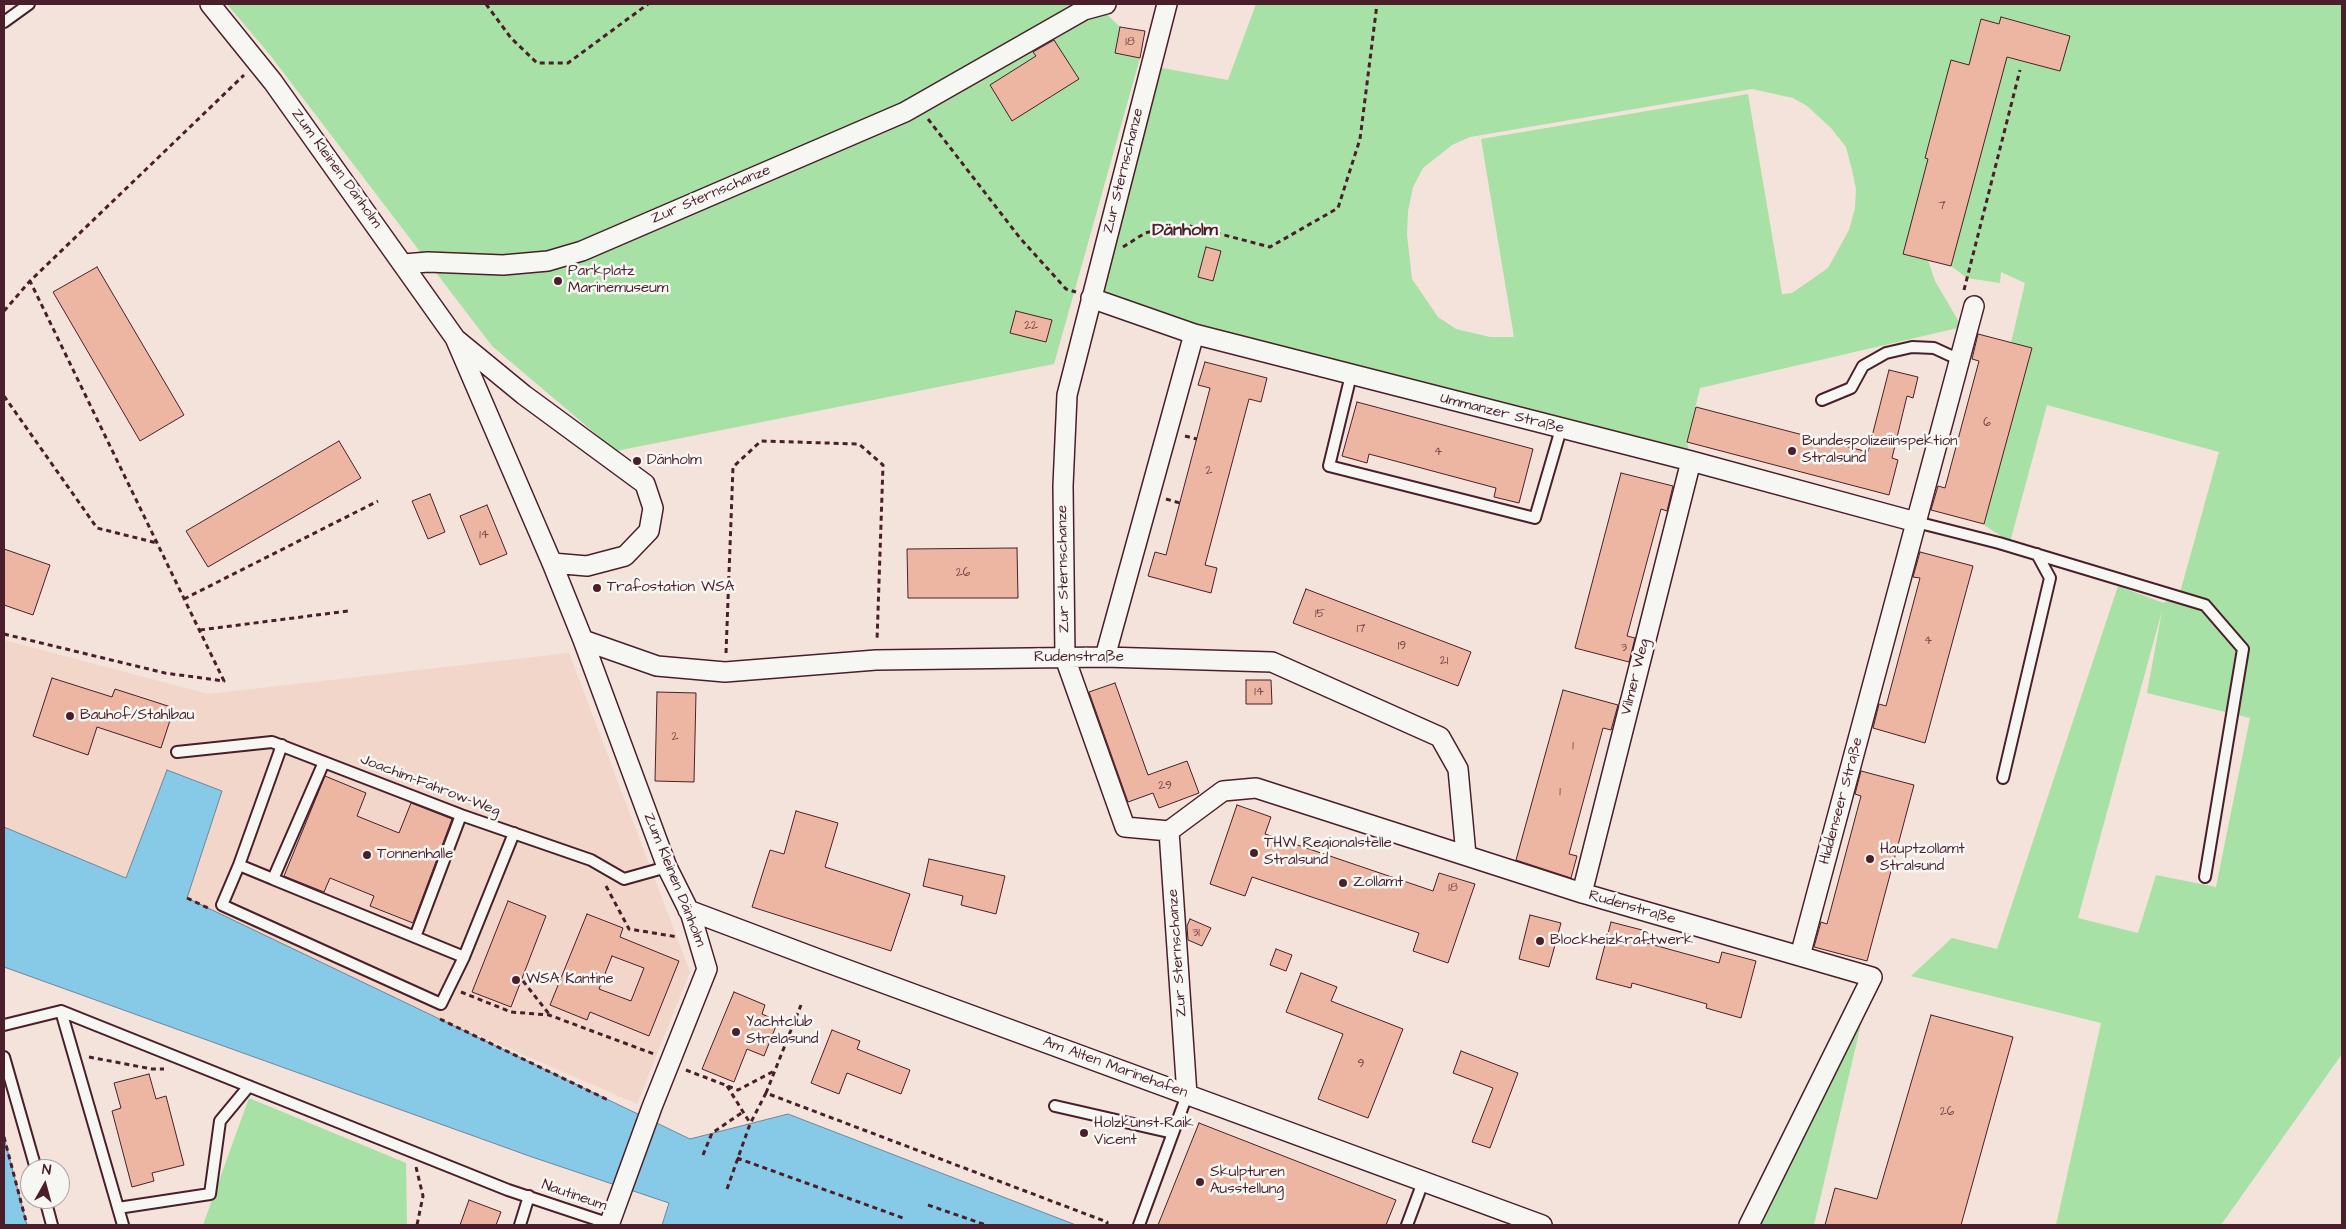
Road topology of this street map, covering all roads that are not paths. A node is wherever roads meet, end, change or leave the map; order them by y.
1 (29, 4) edge
2 (210, 4) edge
3 (1106, 4) edge
4 (1166, 4) edge
5 (4, 22) edge
6 (404, 264) junction
7 (1091, 298) junction
8 (1974, 306) road end
9 (1194, 334) junction
10 (455, 338) junction
11 (1960, 360) junction
12 (1351, 375) junction
13 (1822, 400) dead end
14 (1561, 429) junction
15 (1691, 461) junction
16 (1916, 522) junction
17 (2037, 554) junction
18 (552, 564) junction
19 (583, 640) junction
20 (1106, 657) junction
21 (1065, 658) junction
22 (282, 746) junction
23 (177, 752) dead end
24 (324, 762) junction
25 (2003, 778) dead end
26 (461, 815) junction
27 (1169, 831) junction
28 (514, 834) junction
29 (1466, 855) junction
30 (239, 865) junction
31 (666, 867) junction
32 (2205, 877) dead end
33 (272, 879) junction
34 (1582, 893) junction
35 (688, 910) junction
36 (414, 937) junction
37 (1800, 956) junction
38 (464, 957) junction
39 (61, 1011) junction
40 (4, 1025) edge
41 (4, 1057) edge
42 (250, 1086) junction
43 (1187, 1095) junction
44 (1055, 1106) dead end
45 (1173, 1133) junction
46 (33, 1159) edge
47 (1423, 1182) junction
48 (529, 1196) junction
49 (118, 1208) junction
50 (48, 1209) edge
51 (609, 1224) edge
52 (52, 1225) edge
53 (123, 1225) edge
54 (520, 1225) edge
55 (1140, 1225) edge
56 (1407, 1225) edge
57 (1542, 1225) edge
58 (1749, 1225) edge

1 - 5 lane
2 - 6 street, Zum Kleinen Dänholm
3 - 6 street, Zur Sternschanze
4 - 7 street, Zur Sternschanze
6 - 10 street, Zum Kleinen Dänholm
7 - 9 street, Ummanzer Straße
7 - 21 street, Zur Sternschanze
8 - 11 street, Hiddenseer Straße
9 - 12 street, Ummanzer Straße
9 - 20 street
10 - 18 street, Zum Kleinen Dänholm
10 - 18 street, Zum Kleinen Dänholm
11 - 13 lane
11 - 16 street, Hiddenseer Straße
12 - 14 street, Ummanzer Straße
12 - 14 lane
14 - 15 street, Ummanzer Straße
15 - 16 street, Ummanzer Straße
15 - 34 street, Vilmer Weg
16 - 17 lane
16 - 37 street, Hiddenseer Straße
17 - 25 lane
17 - 32 lane
18 - 19 street, Zum Kleinen Dänholm
19 - 21 street, Rudenstraße
19 - 31 street, Zum Kleinen Dänholm
20 - 21 street, Rudenstraße
20 - 29 street, Rudenstraße
21 - 27 street, Zur Sternschanze
22 - 23 lane, Joachim-Fahrow-Weg
22 - 24 lane, Joachim-Fahrow-Weg
22 - 30 lane
24 - 26 lane, Joachim-Fahrow-Weg
24 - 33 lane
26 - 28 lane, Joachim-Fahrow-Weg
26 - 36 lane
27 - 29 street, Rudenstraße
27 - 43 street, Zur Sternschanze
28 - 31 lane, Joachim-Fahrow-Weg
28 - 38 lane
29 - 34 street, Rudenstraße
30 - 33 lane
30 - 38 lane
31 - 35 street, Zum Kleinen Dänholm
33 - 36 lane
34 - 37 street, Rudenstraße
35 - 43 street, Am Alten Marinehafen
35 - 51 street, Zum Kleinen Dänholm
36 - 38 lane
37 - 58 street
39 - 40 lane
39 - 42 lane
39 - 49 lane
41 - 46 lane
42 - 48 lane
42 - 49 lane
43 - 45 lane
43 - 47 street, Am Alten Marinehafen
44 - 45 lane
45 - 55 lane
47 - 56 lane
47 - 57 street, Am Alten Marinehafen
48 - 51 lane, Nautineum
48 - 54 lane, Nautineum
49 - 53 lane
50 - 52 lane

